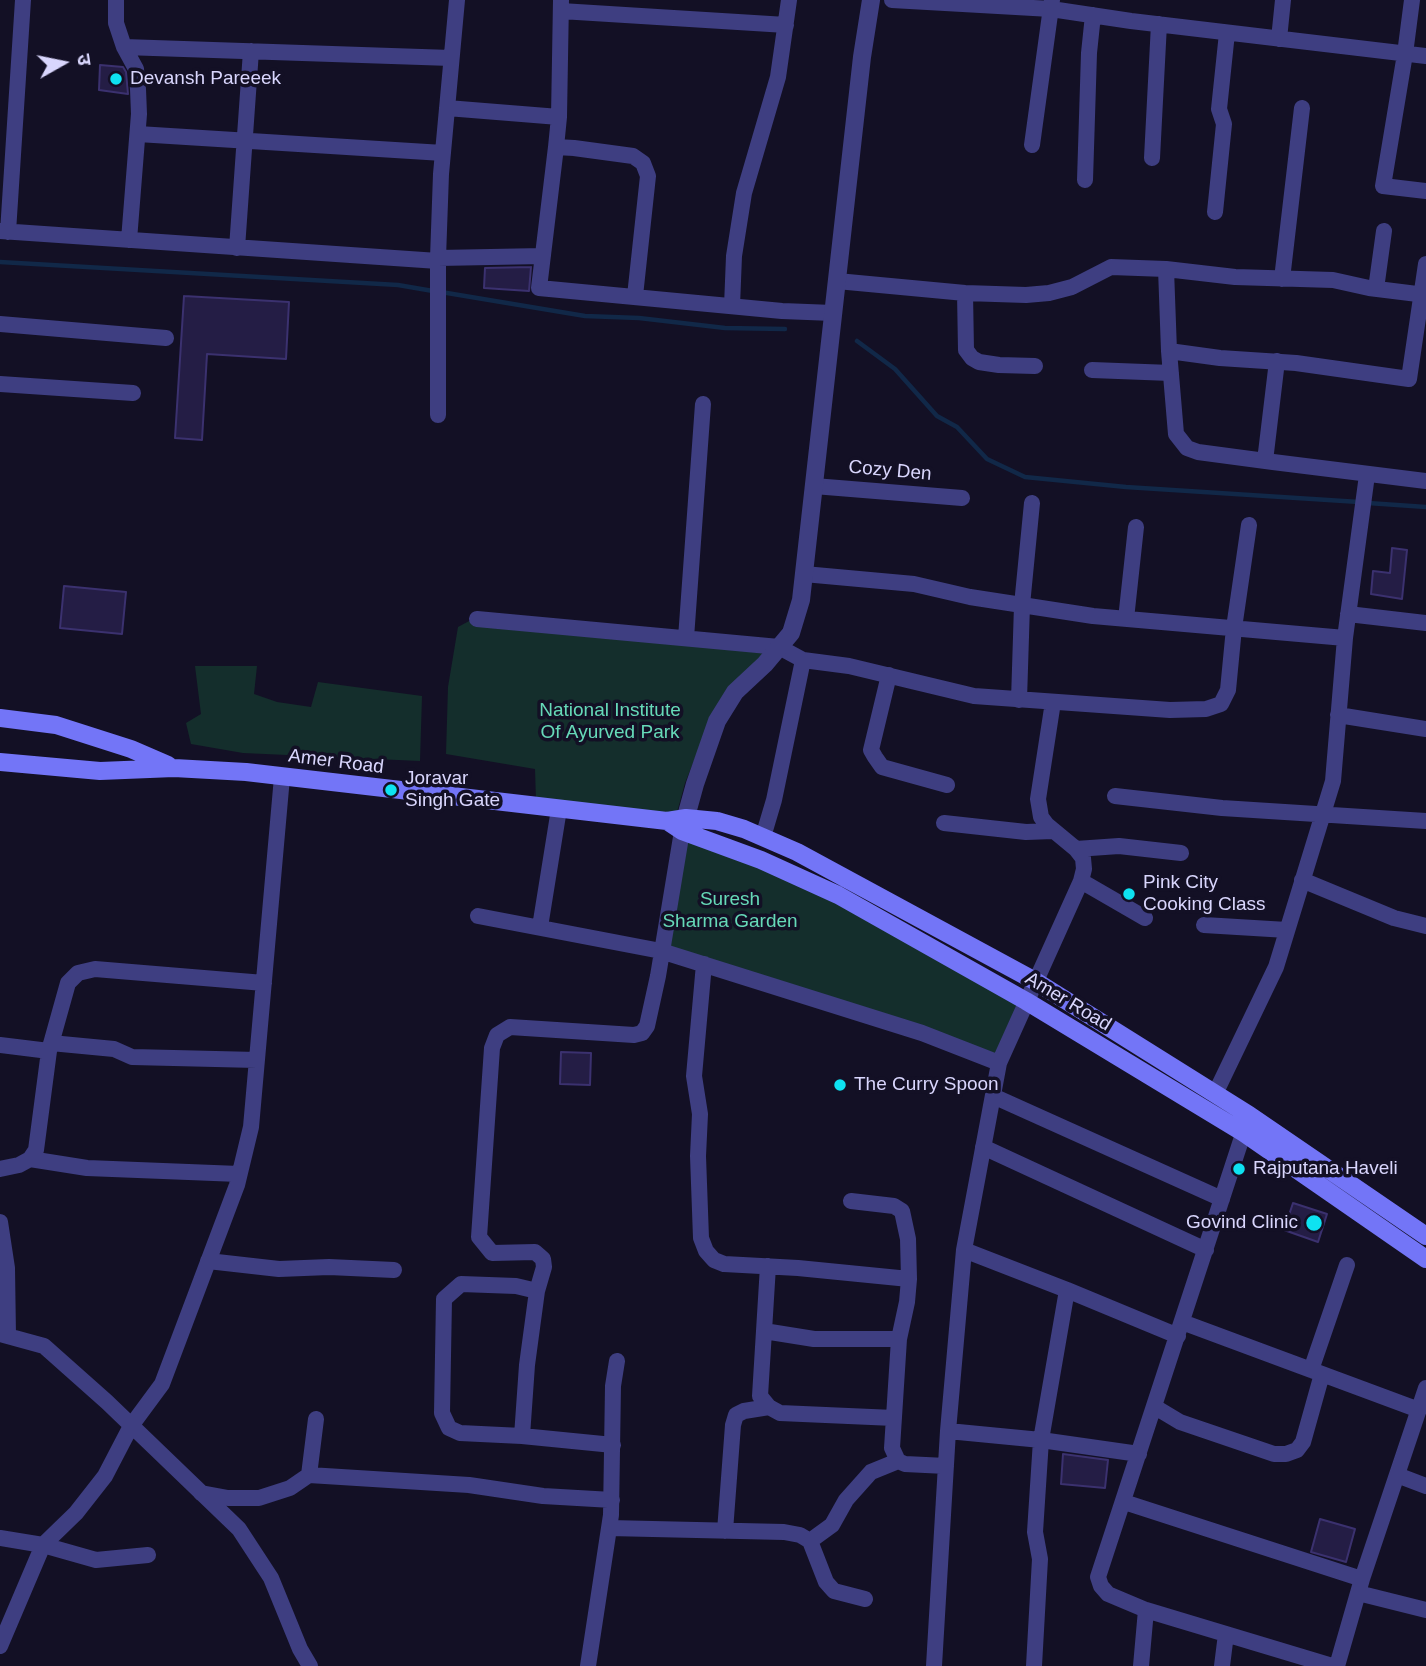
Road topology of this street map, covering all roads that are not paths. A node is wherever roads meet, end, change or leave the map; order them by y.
1 (23, 0) edge
2 (117, 0) edge
3 (457, 0) edge
4 (789, 0) edge
5 (871, 0) edge
6 (892, 0) edge
7 (1283, 0) edge
8 (1412, 0) edge
9 (561, 5) edge
10 (1051, 5) edge
11 (1093, 15) junction
12 (1159, 24) junction
13 (786, 25) junction
14 (1227, 33) junction
15 (1279, 39) junction
16 (124, 47) junction
17 (251, 51) junction
18 (1405, 54) junction
19 (1426, 56) edge
20 (451, 58) junction
21 (8, 99) edge
22 (447, 108) junction
23 (1302, 108) dead end
24 (559, 117) junction
25 (138, 134) junction
26 (245, 141) junction
27 (1032, 145) dead end
28 (556, 147) junction
29 (443, 153) junction
30 (1152, 158) dead end
31 (1086, 180) dead end
32 (1426, 191) edge
33 (1215, 212) dead end
34 (1384, 231) dead end
35 (4, 232) edge
36 (129, 240) junction
37 (237, 248) junction
38 (543, 256) junction
39 (438, 264) junction
40 (1426, 264) edge
41 (1166, 269) junction
42 (1282, 279) junction
43 (836, 281) junction
44 (1376, 289) junction
45 (965, 293) junction
46 (1423, 295) edge
47 (635, 296) junction
48 (732, 306) junction
49 (833, 318) junction
50 (0, 324) edge
51 (166, 338) dead end
52 (1169, 351) junction
53 (1277, 362) junction
54 (1035, 366) dead end
55 (1092, 370) dead end
56 (1171, 373) junction
57 (1409, 380) junction
58 (1426, 382) edge
59 (0, 384) edge
60 (132, 393) dead end
61 (703, 404) dead end
62 (438, 415) dead end
63 (1265, 461) junction
64 (1367, 475) junction
65 (1426, 481) edge
66 (814, 486) junction
67 (962, 498) dead end
68 (1032, 503) dead end
69 (1249, 525) dead end
70 (1136, 527) dead end
71 (804, 574) junction
72 (1022, 605) junction
73 (1348, 614) junction
74 (477, 619) dead end
75 (1126, 619) junction
76 (1426, 623) edge
77 (1234, 628) junction
78 (686, 638) junction
79 (1345, 638) junction
80 (779, 647) junction
81 (803, 660) junction
82 (889, 675) junction
83 (1019, 700) junction
84 (1053, 702) junction
85 (1338, 715) junction
86 (0, 718) edge
87 (1426, 729) edge
88 (0, 762) edge
89 (174, 768) junction
90 (282, 777) junction
91 (947, 785) dead end
92 (1115, 796) dead end
93 (559, 808) junction
94 (1323, 814) junction
95 (1426, 821) edge
96 (678, 823) junction
97 (944, 823) dead end
98 (1053, 831) junction
99 (763, 837) junction
100 (1076, 849) junction
101 (1181, 853) dead end
102 (1302, 880) junction
103 (1081, 881) junction
104 (478, 916) dead end
105 (1145, 918) dead end
106 (1204, 925) dead end
107 (1426, 926) edge
108 (540, 928) junction
109 (1287, 930) junction
110 (661, 951) junction
111 (704, 964) junction
112 (1035, 981) junction
113 (264, 983) junction
114 (1026, 1001) junction
115 (0, 1045) edge
116 (50, 1047) junction
117 (257, 1060) junction
118 (999, 1063) junction
119 (1215, 1094) junction
120 (993, 1096) junction
121 (1247, 1124) junction
122 (983, 1147) junction
123 (30, 1159) junction
124 (0, 1169) edge
125 (239, 1174) junction
126 (1222, 1199) junction
127 (850, 1200) dead end
128 (0, 1222) edge
129 (1426, 1236) edge
130 (964, 1250) junction
131 (1206, 1250) junction
132 (1426, 1259) edge
133 (208, 1261) junction
134 (1347, 1265) dead end
135 (768, 1266) junction
136 (394, 1270) dead end
137 (909, 1279) junction
138 (1067, 1290) junction
139 (537, 1291) junction
140 (1180, 1329) junction
141 (764, 1331) junction
142 (4, 1335) edge
143 (899, 1339) junction
144 (617, 1361) dead end
145 (1317, 1372) junction
146 (1426, 1388) edge
147 (769, 1407) junction
148 (1155, 1407) junction
149 (1419, 1410) junction
150 (894, 1418) junction
151 (316, 1419) dead end
152 (131, 1426) junction
153 (948, 1431) junction
154 (522, 1436) junction
155 (1041, 1440) junction
156 (613, 1444) junction
157 (1139, 1454) junction
158 (898, 1461) junction
159 (946, 1466) junction
160 (309, 1475) junction
161 (1396, 1475) junction
162 (1426, 1486) edge
163 (200, 1493) junction
164 (612, 1500) junction
165 (1124, 1502) junction
166 (609, 1528) junction
167 (725, 1531) junction
168 (0, 1538) edge
169 (810, 1541) junction
170 (43, 1545) junction
171 (148, 1555) dead end
172 (1360, 1586) junction
173 (866, 1599) dead end
174 (1146, 1610) junction
175 (1426, 1610) edge
176 (1226, 1634) junction
177 (0, 1646) edge
178 (310, 1666) edge
179 (588, 1666) edge
180 (934, 1666) edge
181 (1034, 1666) edge
182 (1141, 1666) edge
183 (1222, 1666) edge
184 (1335, 1666) edge

1 - 21 street
2 - 16 street
3 - 20 street
4 - 13 street
5 - 43 street
6 - 10 street
7 - 15 street
8 - 18 street
9 - 13 street
9 - 24 street
10 - 11 street
10 - 27 street
11 - 12 street
11 - 31 street
12 - 14 street
12 - 30 street
13 - 48 street
14 - 15 street
14 - 33 street
15 - 18 street
16 - 17 street
16 - 25 street
17 - 20 street
17 - 26 street
18 - 19 street
18 - 32 street
20 - 22 street
21 - 35 street
22 - 24 street
22 - 29 street
23 - 42 street
24 - 28 street
25 - 26 street
25 - 36 street
26 - 29 street
26 - 37 street
28 - 38 street
28 - 47 street
29 - 39 street
34 - 44 street
35 - 36 street
36 - 37 street
37 - 39 street
38 - 39 street
38 - 47 street
39 - 62 street
40 - 46 street
41 - 42 street
41 - 45 street
41 - 52 street
42 - 44 street
43 - 45 street
43 - 49 street
44 - 46 street
45 - 54 street
46 - 57 street
47 - 48 street
48 - 49 street
49 - 66 street
50 - 51 street
52 - 53 street
52 - 56 street
53 - 57 street
53 - 63 street
55 - 56 street
56 - 63 street
57 - 58 street
59 - 60 street
61 - 78 street
63 - 64 street
64 - 65 street
64 - 73 street
66 - 67 street, Cozy Den
66 - 71 street
68 - 72 street
69 - 77 street
70 - 75 street
71 - 72 street
71 - 80 street
72 - 75 street
72 - 83 street
73 - 76 street
73 - 79 street
74 - 78 street
75 - 77 street
77 - 79 street
77 - 84 street
78 - 80 street
79 - 85 street
80 - 81 street
80 - 96 street
81 - 82 street
81 - 99 street
82 - 83 street
82 - 91 street
83 - 84 street
84 - 98 street
85 - 87 street
85 - 94 street
86 - 89 main road
88 - 89 main road, Amer Road
89 - 90 main road, Amer Road
90 - 93 main road, Amer Road
90 - 113 street
92 - 94 street
93 - 96 main road, Amer Road
93 - 108 street
94 - 95 street
94 - 102 street
96 - 99 main road, Amer Road
96 - 110 street
96 - 114 main road, Amer Road
97 - 98 street
98 - 100 street
99 - 112 main road, Amer Road
100 - 101 street
100 - 103 street
102 - 107 street
102 - 109 street
103 - 105 street
103 - 112 street
104 - 108 street
106 - 109 street
108 - 110 street
109 - 119 street
110 - 111 street
110 - 139 street
111 - 118 street
111 - 135 street
112 - 114 street
112 - 119 main road, Amer Road
113 - 116 street
113 - 117 street
114 - 118 street
114 - 121 main road, Amer Road
115 - 116 street
116 - 117 street
116 - 123 street
117 - 125 street
118 - 120 street
119 - 121 main road, Amer Road
120 - 122 street
120 - 126 street
121 - 126 street
121 - 129 main road, Amer Road
121 - 132 main road, Amer Road
122 - 130 street
122 - 131 street
123 - 124 street
123 - 125 street
125 - 133 street
126 - 131 street
127 - 137 street
128 - 142 street
130 - 138 street
130 - 153 street
131 - 140 street
133 - 136 street
133 - 152 street
134 - 145 street
135 - 137 street
135 - 141 street
137 - 143 street
138 - 140 street
138 - 155 street
139 - 154 street
139 - 154 street
140 - 145 street
140 - 148 street
141 - 143 street
141 - 147 street
142 - 152 street
143 - 150 street
144 - 156 street
145 - 148 street
145 - 149 street
146 - 149 street
147 - 150 street
147 - 167 street
148 - 157 street
149 - 161 street
150 - 158 street
151 - 160 street
152 - 163 street
152 - 170 street
153 - 155 street
153 - 159 street
154 - 156 street
155 - 157 street
155 - 181 street
156 - 164 street
157 - 165 street
158 - 159 street
158 - 169 street
159 - 180 street
160 - 163 street
160 - 164 street
161 - 162 street
161 - 172 street
163 - 178 street
164 - 166 street
165 - 172 street
165 - 174 street
166 - 167 street
166 - 179 street
167 - 169 street
168 - 170 street
169 - 173 street
170 - 171 street
170 - 177 street
172 - 175 street
172 - 184 street
174 - 176 street
174 - 182 street
176 - 183 street
176 - 184 street

